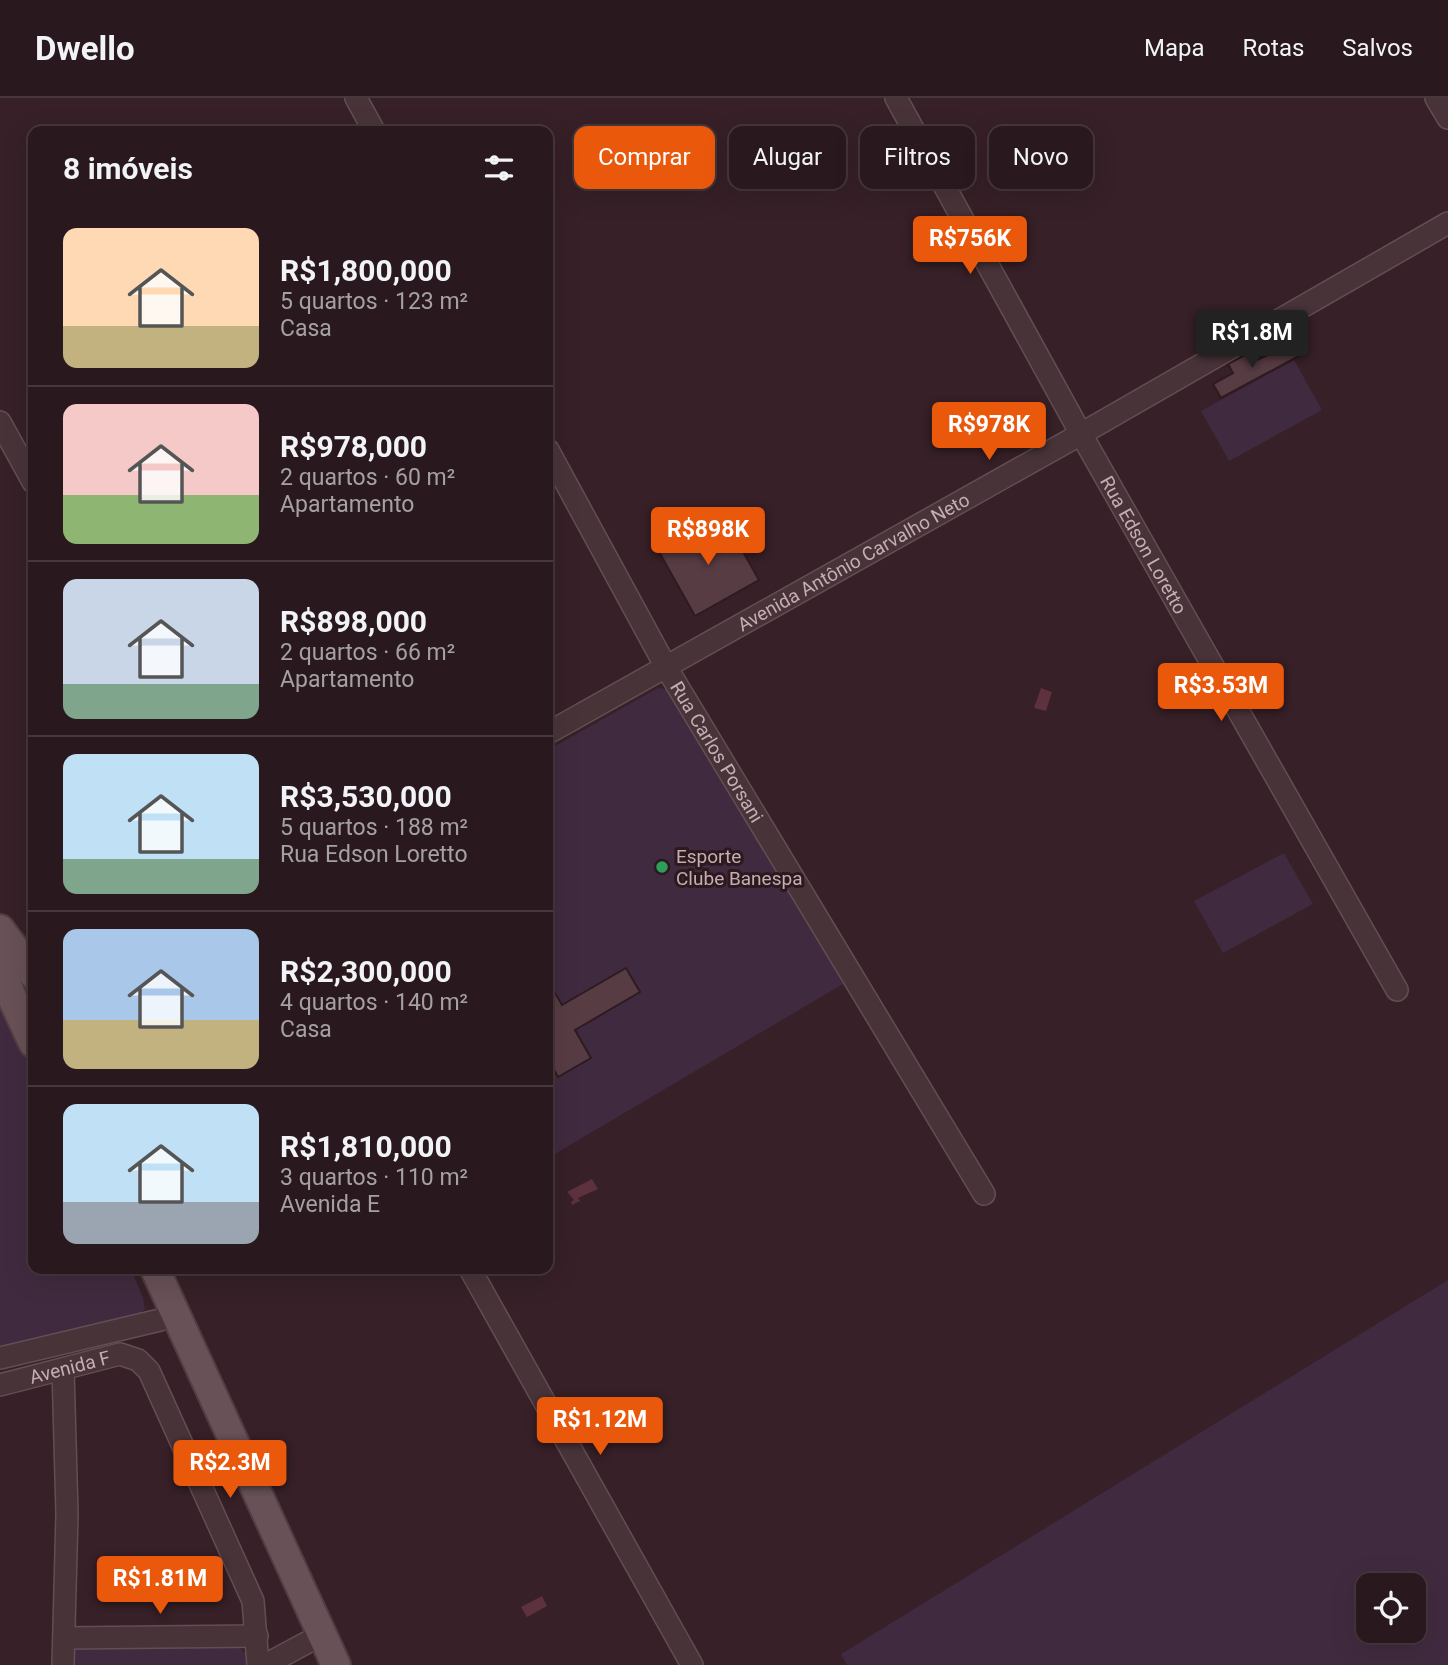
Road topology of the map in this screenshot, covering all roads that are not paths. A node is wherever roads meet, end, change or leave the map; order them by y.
1 (356, 98) edge
2 (896, 98) edge
3 (1436, 98) edge
4 (1448, 118) edge
5 (371, 126) edge
6 (1448, 223) edge
7 (0, 422) edge
8 (1081, 434) junction
9 (553, 459) edge
10 (28, 473) edge
11 (666, 667) junction
12 (553, 730) edge
13 (0, 929) edge
14 (0, 964) edge
15 (28, 967) edge
16 (1397, 990) dead end
17 (23, 994) edge
18 (28, 1018) edge
19 (984, 1194) dead end
20 (140, 1274) edge
21 (157, 1274) edge
22 (473, 1274) edge
23 (160, 1320) junction
24 (0, 1358) edge
25 (63, 1368) junction
26 (0, 1385) edge
27 (257, 1636) junction
28 (64, 1638) junction
29 (313, 1654) edge
30 (63, 1665) edge
31 (258, 1665) edge
32 (265, 1665) edge
33 (336, 1665) edge
34 (692, 1665) edge

1 - 5 street
2 - 8 street, Rua Edson Loretto
3 - 4 street
6 - 8 street, Avenida Antônio Carvalho Neto
7 - 10 street
8 - 11 street, Avenida Antônio Carvalho Neto
8 - 16 street, Rua Edson Loretto
9 - 11 street, Rua Carlos Porsani
11 - 12 street, Avenida Antônio Carvalho Neto
11 - 19 street, Rua Carlos Porsani
13 - 15 main road
14 - 17 main road
17 - 18 main road
20 - 23 main road
21 - 33 main road
22 - 34 street
23 - 24 street
23 - 29 main road
25 - 26 street, Avenida F
25 - 27 street, Avenida F
25 - 28 street
27 - 28 street
27 - 31 street
28 - 30 street
29 - 32 street

